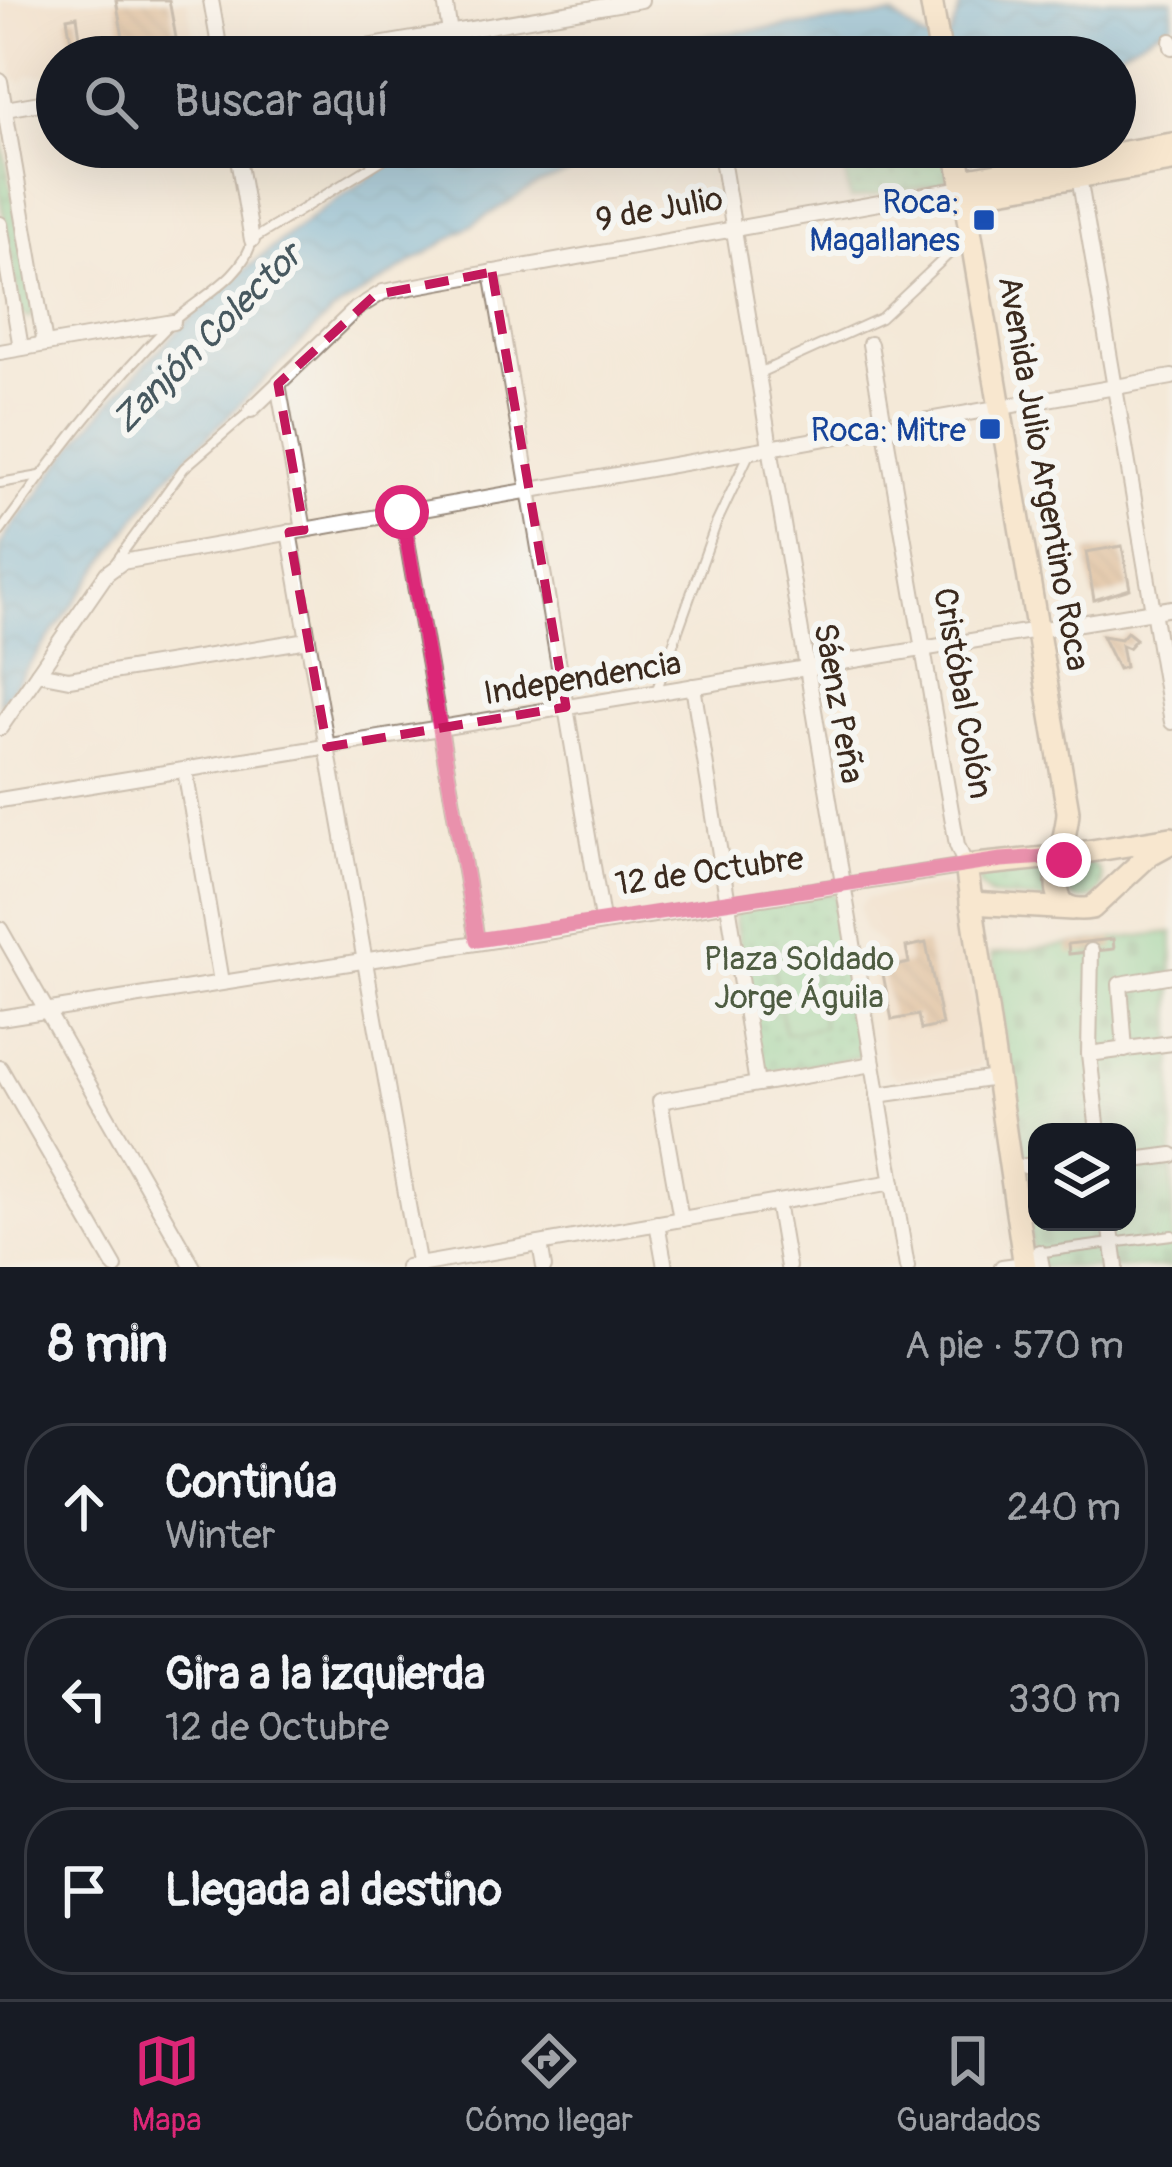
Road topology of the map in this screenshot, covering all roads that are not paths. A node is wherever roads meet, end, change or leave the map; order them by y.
1 (211, 0) edge
2 (445, 0) edge
3 (641, 0) edge
4 (932, 0) edge
5 (450, 33) junction
6 (217, 36) edge
7 (432, 36) edge
8 (450, 36) edge
9 (937, 36) edge
10 (0, 81) edge
11 (36, 103) edge
12 (2, 109) edge
13 (1172, 144) edge
14 (1136, 153) edge
15 (1172, 161) edge
16 (1136, 164) edge
17 (240, 168) edge
18 (369, 168) edge
19 (724, 168) edge
20 (960, 168) edge
21 (1078, 168) joint
22 (963, 188) junction
23 (0, 224) edge
24 (734, 229) junction
25 (971, 233) junction
26 (252, 240) junction
27 (492, 272) junction
28 (173, 322) junction
29 (866, 327) junction
30 (45, 344) junction
31 (871, 344) joint
32 (21, 348) junction
33 (0, 352) edge
34 (758, 374) junction
35 (1172, 377) edge
36 (278, 384) junction
37 (1115, 387) junction
38 (1000, 407) junction
39 (251, 410) joint
40 (885, 427) junction
41 (770, 448) junction
42 (751, 451) junction
43 (41, 476) junction
44 (0, 483) edge
45 (529, 490) junction
46 (402, 512) junction
47 (296, 531) junction
48 (0, 532) edge
49 (115, 565) junction
50 (1172, 608) edge
51 (1153, 610) junction
52 (1038, 630) junction
53 (308, 640) junction
54 (923, 649) junction
55 (807, 668) junction
56 (38, 673) junction
57 (693, 686) junction
58 (656, 692) junction
59 (566, 707) junction
60 (1172, 722) edge
61 (0, 728) edge
62 (440, 728) junction
63 (326, 746) junction
64 (185, 770) junction
65 (0, 800) edge
66 (1172, 840) edge
67 (1076, 857) junction
68 (966, 866) junction
69 (843, 884) junction
70 (1106, 897) junction
71 (727, 901) junction
72 (971, 904) junction
73 (1076, 909) junction
74 (602, 919) junction
75 (0, 929) edge
76 (477, 940) junction
77 (1091, 951) dead end
78 (363, 958) junction
79 (1172, 975) edge
80 (221, 982) junction
81 (46, 1010) junction
82 (0, 1018) edge
83 (1172, 1043) edge
84 (1125, 1050) junction
85 (1089, 1054) junction
86 (873, 1064) junction
87 (1, 1071) edge
88 (996, 1078) junction
89 (757, 1084) junction
90 (878, 1095) junction
91 (1097, 1123) edge
92 (1172, 1155) edge
93 (1136, 1160) edge
94 (893, 1182) junction
95 (778, 1202) junction
96 (681, 1219) junction
97 (657, 1223) junction
98 (1111, 1231) edge
99 (1172, 1235) edge
100 (1113, 1243) junction
101 (540, 1244) junction
102 (1026, 1262) edge
103 (415, 1266) edge
104 (115, 1267) edge
105 (193, 1267) edge
106 (544, 1267) edge
107 (665, 1267) edge
108 (788, 1267) edge
109 (908, 1267) edge
110 (1116, 1267) edge

1 - 6 street
2 - 5 street
3 - 5 street
4 - 9 main road
5 - 7 street
5 - 8 lane
10 - 12 street
11 - 12 street
12 - 30 street
13 - 14 main road, 9 de Julio
15 - 16 main road, 9 de Julio
17 - 26 street
18 - 26 lane
19 - 24 street, Sáenz Peña
20 - 22 main road, Avenida Julio Argentino Roca
21 - 22 main road, 9 de Julio
21 - 37 street
22 - 24 street, 9 de Julio
22 - 25 main road, Avenida Julio Argentino Roca
23 - 32 street
24 - 27 street, 9 de Julio
24 - 34 street, Sáenz Peña
25 - 29 lane
25 - 38 main road, Avenida Julio Argentino Roca
26 - 28 lane
27 - 36 street, 9 de Julio
27 - 45 street
28 - 30 street
28 - 43 lane
29 - 31 lane
29 - 34 lane
30 - 32 street
31 - 40 street, Cristóbal Colón
32 - 33 street
34 - 41 street, Sáenz Peña
35 - 37 street
36 - 39 street
36 - 47 street
37 - 38 street
37 - 51 street
38 - 40 street
38 - 52 main road, Avenida Julio Argentino Roca
39 - 49 lane
40 - 41 street
40 - 54 street, Cristóbal Colón
41 - 42 street
41 - 55 street, Sáenz Peña
42 - 45 street
42 - 58 lane
43 - 44 lane
43 - 48 lane
45 - 46 street
45 - 59 street
46 - 47 street
46 - 62 street
47 - 49 street
47 - 53 street
49 - 56 street
50 - 51 street, Independencia
51 - 52 street, Independencia
51 - 60 street
52 - 54 street, Independencia
52 - 67 main road, Avenida Julio Argentino Roca
53 - 56 street
53 - 63 street
54 - 55 street, Independencia
54 - 68 street, Cristóbal Colón
55 - 57 street, Independencia
55 - 69 street, Sáenz Peña
56 - 61 street
57 - 58 street, Independencia
57 - 71 street
58 - 59 street, Independencia
59 - 62 street, Independencia
59 - 74 street
62 - 63 street, Independencia
62 - 76 street
63 - 64 street, Independencia
63 - 78 street
64 - 65 street, Independencia
64 - 80 street
66 - 67 main road, 12 de Octubre
66 - 70 main road, 12 de Octubre
67 - 68 main road, 12 de Octubre
67 - 70 main road
67 - 73 main road
68 - 69 street, 12 de Octubre
68 - 72 main road, Cristóbal Colón
69 - 71 street, 12 de Octubre
69 - 86 street, Sáenz Peña
70 - 73 main road, 12 de Octubre
71 - 74 street, 12 de Octubre
71 - 89 street
72 - 73 main road, 12 de Octubre
72 - 88 main road, Cristóbal Colón
74 - 76 street, 12 de Octubre
75 - 81 street
76 - 78 street, 12 de Octubre
77 - 85 street
78 - 80 street, 12 de Octubre
78 - 103 street
79 - 84 street
80 - 81 street, 12 de Octubre
81 - 82 street, 12 de Octubre
81 - 105 street
83 - 84 street
84 - 85 street
85 - 91 street
86 - 89 street
86 - 90 street, Sáenz Peña
87 - 104 street
88 - 90 street
88 - 102 main road, Cristóbal Colón
89 - 96 street
90 - 94 street, Sáenz Peña
92 - 93 street
94 - 95 street
94 - 109 street, Sáenz Peña
95 - 96 street
95 - 108 street
96 - 97 street
97 - 101 street
97 - 107 street
98 - 100 street
99 - 100 lane
100 - 102 lane
100 - 110 street
101 - 103 street
101 - 106 street

